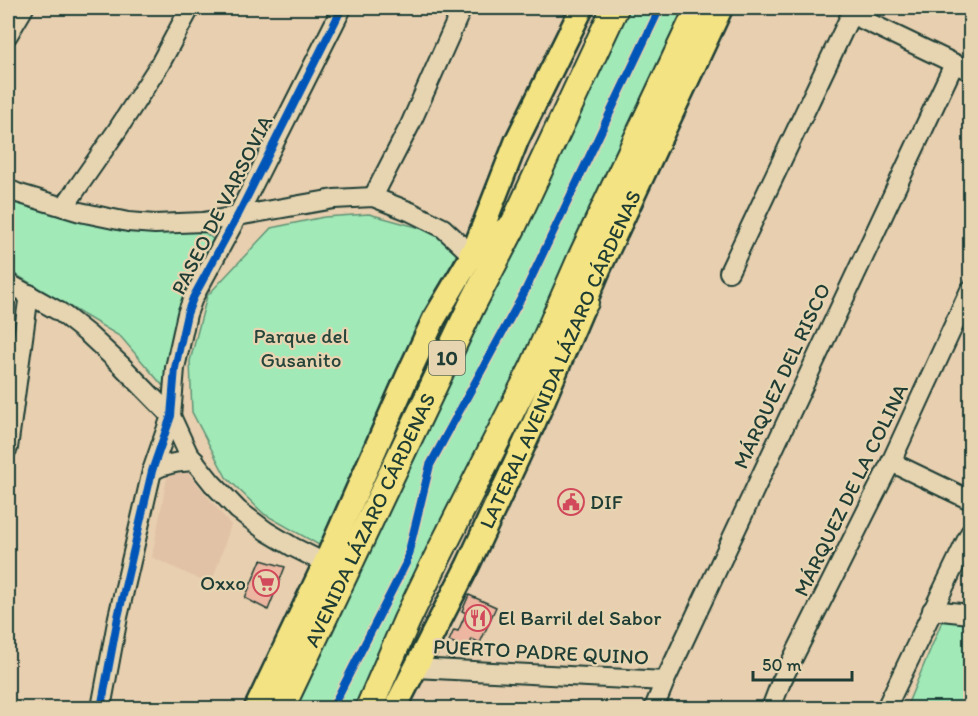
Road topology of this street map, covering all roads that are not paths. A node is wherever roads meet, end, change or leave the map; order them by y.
1 (24, 8) edge
2 (190, 8) edge
3 (342, 8) edge
4 (462, 8) edge
5 (582, 8) edge
6 (615, 8) edge
7 (699, 8) edge
8 (721, 8) edge
9 (852, 11) edge
10 (8, 34) edge
11 (962, 68) edge
12 (8, 189) edge
13 (373, 197) junction
14 (64, 207) junction
15 (238, 215) junction
16 (513, 226) junction
17 (472, 255) junction
18 (729, 272) dead end
19 (8, 284) edge
20 (970, 290) edge
21 (29, 294) junction
22 (585, 302) junction
23 (534, 366) junction
24 (171, 416) junction
25 (8, 448) edge
26 (195, 461) junction
27 (891, 462) junction
28 (152, 471) junction
29 (970, 500) edge
30 (970, 533) edge
31 (325, 563) junction
32 (932, 610) junction
33 (970, 614) edge
34 (415, 668) junction
35 (665, 681) junction
36 (101, 708) edge
37 (256, 708) edge
38 (281, 708) edge
39 (369, 708) edge
40 (395, 708) edge
41 (654, 708) edge
42 (771, 708) edge
43 (886, 708) edge

1 - 10 street
2 - 14 street
3 - 15 street, PASEO DE VARSOVIA
4 - 13 street
5 - 17 main road
6 - 16 highway, AVENIDA LÁZARO CÁRDENAS / 10
7 - 23 highway
8 - 22 main road, LATERAL AVENIDA LÁZARO CÁRDENAS
9 - 11 street
9 - 18 street
11 - 35 street, MÁRQUEZ DEL RISCO
12 - 14 street
13 - 15 street
13 - 17 street
14 - 15 street
15 - 24 street, PASEO DE VARSOVIA
16 - 17 highway
16 - 38 highway, AVENIDA LÁZARO CÁRDENAS / 10
17 - 31 main road
19 - 21 street
20 - 27 street, MÁRQUEZ DE LA COLINA
21 - 24 street
21 - 25 street
22 - 23 highway
22 - 34 main road, LATERAL AVENIDA LÁZARO CÁRDENAS
23 - 39 highway
24 - 26 street
24 - 28 street, PASEO DE VARSOVIA
26 - 28 street
26 - 31 street
27 - 29 street
27 - 42 street, MÁRQUEZ DE LA COLINA
28 - 36 street, PASEO DE VARSOVIA
30 - 32 street
31 - 37 main road
32 - 33 street
32 - 43 street
34 - 35 street, PUERTO PADRE QUINO
34 - 40 main road, LATERAL AVENIDA LÁZARO CÁRDENAS
35 - 41 street, MÁRQUEZ DEL RISCO

